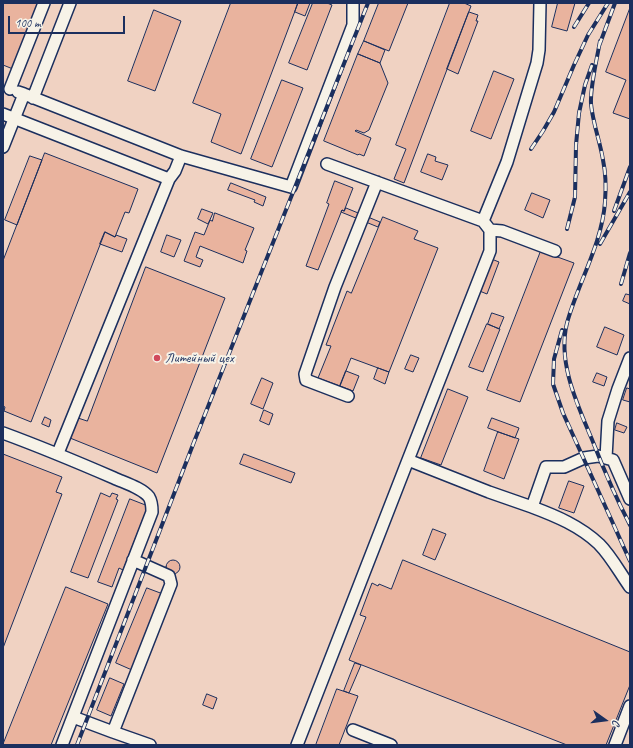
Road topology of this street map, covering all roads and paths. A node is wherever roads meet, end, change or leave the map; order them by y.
1 (44, 3) edge
2 (70, 3) edge
3 (353, 3) edge
4 (540, 3) edge
5 (6, 88) edge
6 (28, 96) junction
7 (3, 114) edge
8 (14, 118) junction
9 (3, 148) edge
10 (181, 156) junction
11 (327, 164) dead end
12 (170, 179) junction
13 (377, 182) junction
14 (483, 221) junction
15 (490, 230) junction
16 (554, 252) dead end
17 (630, 358) edge
18 (348, 396) dead end
19 (3, 433) edge
20 (58, 453) junction
21 (606, 458) junction
22 (408, 460) junction
23 (630, 498) edge
24 (532, 507) junction
25 (133, 560) junction
26 (630, 586) edge
27 (630, 706) edge
28 (73, 717) junction
29 (353, 730) dead end
30 (113, 732) junction
31 (143, 744) edge
32 (62, 745) edge
33 (297, 745) edge
34 (391, 745) edge
35 (615, 745) edge

1 - 5 lane
2 - 6 lane
3 - 10 lane
4 - 14 lane
5 - 6 lane
6 - 8 lane
6 - 10 lane
7 - 8 lane
8 - 9 lane
8 - 12 lane
10 - 12 lane
11 - 13 lane
12 - 20 lane
13 - 14 lane
13 - 18 lane
14 - 15 lane
15 - 16 lane
15 - 22 lane
17 - 21 lane
19 - 20 lane
20 - 25 lane
21 - 23 lane
21 - 24 lane
22 - 24 lane
22 - 33 lane
24 - 26 lane
25 - 28 lane
25 - 30 lane
27 - 35 lane
28 - 30 lane
28 - 32 lane
29 - 34 lane
30 - 31 lane

